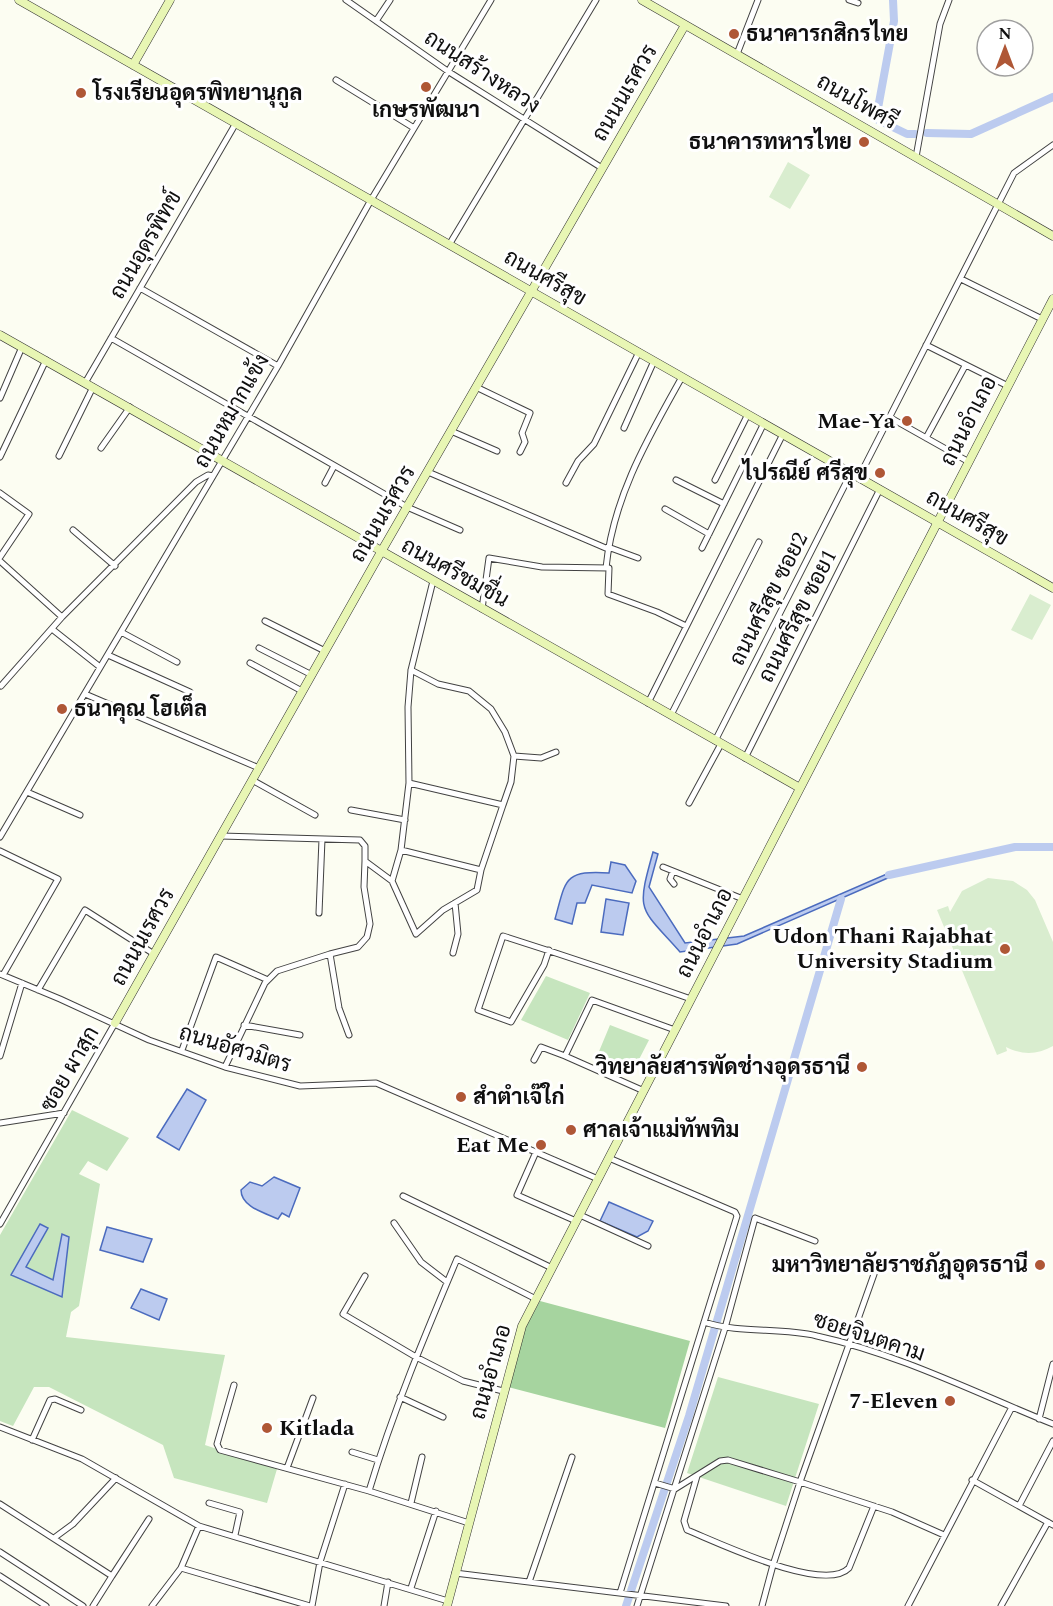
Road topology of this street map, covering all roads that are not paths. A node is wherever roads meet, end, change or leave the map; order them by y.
1 (19, 0) edge
2 (170, 0) edge
3 (346, 0) edge
4 (390, 0) edge
5 (491, 0) edge
6 (596, 0) edge
7 (642, 0) edge
8 (758, 0) edge
9 (849, 0) edge
10 (949, 0) edge
11 (858, 3) dead end
12 (376, 21) junction
13 (685, 25) junction
14 (737, 54) junction
15 (134, 65) junction
16 (449, 72) junction
17 (336, 80) dead end
18 (526, 120) junction
19 (236, 123) junction
20 (414, 128) junction
21 (1053, 145) edge
22 (916, 157) junction
23 (603, 168) junction
24 (371, 200) junction
25 (998, 205) junction
26 (1053, 236) edge
27 (449, 245) junction
28 (961, 279) junction
29 (140, 288) junction
30 (532, 291) junction
31 (1053, 298) edge
32 (1042, 319) junction
33 (0, 334) edge
34 (111, 338) junction
35 (926, 345) junction
36 (22, 347) junction
37 (639, 352) junction
38 (46, 360) junction
39 (654, 360) junction
40 (278, 366) junction
41 (965, 366) junction
42 (682, 377) junction
43 (89, 385) junction
44 (1008, 386) junction
45 (476, 387) junction
46 (0, 398) edge
47 (130, 407) junction
48 (748, 414) junction
49 (249, 416) junction
50 (890, 417) junction
51 (764, 423) junction
52 (624, 428) dead end
53 (451, 430) junction
54 (783, 434) junction
55 (926, 438) junction
56 (101, 448) dead end
57 (497, 451) dead end
58 (520, 452) dead end
59 (59, 456) dead end
60 (0, 457) edge
61 (223, 460) junction
62 (969, 462) junction
63 (334, 466) junction
64 (428, 472) junction
65 (855, 475) junction
66 (213, 476) junction
67 (676, 480) dead end
68 (715, 480) dead end
69 (325, 483) dead end
70 (566, 483) dead end
71 (880, 489) junction
72 (0, 493) edge
73 (724, 504) junction
74 (407, 507) junction
75 (664, 509) dead end
76 (938, 522) junction
77 (73, 530) dead end
78 (460, 530) dead end
79 (709, 534) junction
80 (759, 542) dead end
81 (608, 548) junction
82 (702, 548) dead end
83 (381, 552) junction
84 (0, 557) edge
85 (638, 558) dead end
86 (0, 561) edge
87 (115, 566) junction
88 (606, 568) junction
89 (433, 581) junction
90 (1053, 588) edge
91 (482, 609) junction
92 (63, 617) junction
93 (265, 621) dead end
94 (686, 626) junction
95 (52, 628) junction
96 (121, 632) junction
97 (258, 648) dead end
98 (325, 651) junction
99 (108, 655) junction
100 (177, 663) dead end
101 (250, 663) dead end
102 (100, 668) junction
103 (411, 670) junction
104 (312, 675) junction
105 (1, 686) edge
106 (302, 691) junction
107 (190, 692) dead end
108 (85, 694) junction
109 (648, 703) junction
110 (671, 716) junction
111 (718, 742) junction
112 (556, 752) dead end
113 (514, 756) junction
114 (745, 758) junction
115 (259, 768) junction
116 (252, 780) junction
117 (409, 783) junction
118 (800, 788) junction
119 (27, 792) junction
120 (689, 803) dead end
121 (503, 805) junction
122 (351, 810) dead end
123 (80, 815) dead end
124 (315, 815) dead end
125 (405, 820) junction
126 (221, 836) junction
127 (0, 837) edge
128 (322, 839) junction
129 (401, 850) junction
130 (0, 851) edge
131 (365, 861) junction
132 (663, 867) dead end
133 (481, 870) junction
134 (673, 871) junction
135 (392, 881) junction
136 (674, 884) dead end
137 (743, 899) junction
138 (455, 903) junction
139 (319, 913) dead end
140 (549, 950) junction
141 (453, 953) dead end
142 (154, 954) junction
143 (330, 954) junction
144 (1, 975) edge
145 (268, 980) junction
146 (22, 983) junction
147 (38, 990) junction
148 (691, 999) junction
149 (115, 1023) junction
150 (244, 1025) junction
151 (675, 1030) junction
152 (300, 1035) dead end
153 (349, 1035) dead end
154 (182, 1050) junction
155 (0, 1056) edge
156 (565, 1056) junction
157 (534, 1060) dead end
158 (225, 1067) junction
159 (644, 1091) junction
160 (64, 1113) junction
161 (0, 1123) edge
162 (536, 1152) junction
163 (609, 1158) junction
164 (598, 1179) junction
165 (403, 1196) dead end
166 (578, 1218) junction
167 (394, 1222) dead end
168 (0, 1224) edge
169 (815, 1241) dead end
170 (648, 1246) dead end
171 (878, 1263) dead end
172 (552, 1268) junction
173 (365, 1276) dead end
174 (447, 1282) junction
175 (536, 1299) junction
176 (704, 1322) junction
177 (723, 1328) junction
178 (847, 1345) junction
179 (416, 1357) junction
180 (1053, 1364) edge
181 (234, 1385) dead end
182 (503, 1391) junction
183 (400, 1397) junction
184 (313, 1398) dead end
185 (1012, 1407) junction
186 (81, 1410) dead end
187 (443, 1417) dead end
188 (1039, 1419) junction
189 (1053, 1424) edge
190 (0, 1427) edge
191 (32, 1440) junction
192 (1053, 1441) edge
193 (352, 1452) dead end
194 (422, 1457) dead end
195 (572, 1457) dead end
196 (378, 1460) junction
197 (287, 1468) junction
198 (697, 1476) junction
199 (116, 1478) junction
200 (972, 1480) junction
201 (800, 1482) junction
202 (656, 1483) junction
203 (345, 1484) junction
204 (675, 1489) junction
205 (369, 1491) junction
206 (209, 1503) dead end
207 (411, 1503) junction
208 (0, 1504) edge
209 (874, 1506) junction
210 (1019, 1506) junction
211 (436, 1511) junction
212 (149, 1519) dead end
213 (469, 1523) junction
214 (1050, 1523) edge
215 (199, 1526) junction
216 (235, 1535) junction
217 (944, 1535) junction
218 (54, 1538) junction
219 (0, 1552) edge
220 (320, 1562) junction
221 (772, 1564) junction
222 (181, 1568) junction
223 (455, 1573) junction
224 (0, 1576) edge
225 (112, 1576) junction
226 (388, 1582) junction
227 (529, 1582) junction
228 (411, 1588) junction
229 (620, 1593) junction
230 (641, 1596) junction
231 (447, 1604) edge
232 (699, 1604) edge
233 (46, 1606) edge
234 (83, 1606) edge
235 (93, 1606) edge
236 (152, 1606) edge
237 (311, 1606) edge
238 (384, 1606) edge
239 (637, 1606) edge
240 (726, 1606) edge
241 (762, 1606) edge
242 (908, 1606) edge
243 (1001, 1606) edge

1 - 15 street, ถนนศรีสุข
2 - 15 street
3 - 12 street, ถนนสร้างหลวง
4 - 12 street
5 - 16 street, ถนนหมากแข้ง
6 - 18 street
7 - 13 street, ถนนโพศรี
8 - 14 street
9 - 11 street
10 - 22 street
12 - 16 street, ถนนสร้างหลวง
13 - 14 street, ถนนโพศรี
13 - 23 street, ถนนนเรศวร
14 - 22 street, ถนนโพศรี
15 - 19 street, ถนนศรีสุข
16 - 18 street, ถนนสร้างหลวง
16 - 20 street, ถนนหมากแข้ง
17 - 20 street
18 - 23 street, ถนนสร้างหลวง
18 - 27 street
19 - 24 street, ถนนศรีสุข
19 - 29 street, ถนนอุดรพิทข์
20 - 24 street, ถนนหมากแข้ง
21 - 25 street, ถนนศรีสุข ซอย2
22 - 25 street, ถนนโพศรี
23 - 30 street, ถนนนเรศวร
24 - 27 street, ถนนศรีสุข
24 - 40 street, ถนนหมากแข้ง
25 - 26 street, ถนนโพศรี
25 - 28 street, ถนนศรีสุข ซอย2
27 - 30 street, ถนนศรีสุข
28 - 32 street
28 - 35 street, ถนนศรีสุข ซอย2
29 - 34 street, ถนนอุดรพิทข์
29 - 40 street
30 - 37 street, ถนนศรีสุข
30 - 45 street, ถนนนเรศวร
31 - 32 street, ถนนอำเภอ
32 - 44 street, ถนนอำเภอ
33 - 36 street, ถนนศรีชมชื่น
34 - 43 street, ถนนอุดรพิทข์
34 - 49 street
35 - 41 street
35 - 50 street, ถนนศรีสุข ซอย2
36 - 38 street, ถนนศรีชมชื่น
36 - 46 street
37 - 39 street, ถนนศรีสุข
37 - 70 street
38 - 43 street, ถนนศรีชมชื่น
38 - 60 street
39 - 42 street, ถนนศรีสุข
39 - 52 street
40 - 49 street, ถนนหมากแข้ง
41 - 44 street
41 - 55 street
42 - 48 street, ถนนศรีสุข
42 - 81 street
43 - 47 street, ถนนศรีชมชื่น
43 - 59 street, ถนนอุดรพิทข์
44 - 62 street, ถนนอำเภอ
45 - 53 street, ถนนนเรศวร
45 - 58 street
47 - 56 street
47 - 61 street, ถนนศรีชมชื่น
48 - 51 street, ถนนศรีสุข
48 - 68 street
49 - 61 street, ถนนหมากแข้ง
49 - 63 street
50 - 55 street
50 - 65 street, ถนนศรีสุข ซอย2
51 - 54 street, ถนนศรีสุข
51 - 73 street
53 - 57 street
53 - 64 street, ถนนนเรศวร
54 - 65 street, ถนนศรีสุข
54 - 94 street
55 - 62 street
61 - 66 street, ถนนหมากแข้ง
61 - 83 street, ถนนศรีชมชื่น
62 - 76 street, ถนนอำเภอ
63 - 69 street
63 - 74 street
64 - 74 street, ถนนนเรศวร
64 - 81 street
65 - 71 street, ถนนศรีสุข
65 - 111 street, ถนนศรีสุข ซอย2
66 - 87 street
66 - 96 street, ถนนหมากแข้ง
67 - 73 street
71 - 76 street, ถนนศรีสุข
71 - 114 street, ถนนศรีสุข ซอย1
72 - 84 street
73 - 79 street
74 - 78 street
74 - 83 street, ถนนนเรศวร
75 - 79 street
76 - 90 street, ถนนศรีสุข
76 - 118 street, ถนนอำเภอ
77 - 87 street
79 - 82 street
80 - 110 street
81 - 85 street
81 - 88 street
83 - 89 street, ถนนศรีชมชื่น
83 - 98 street, ถนนนเรศวร
86 - 92 street
87 - 92 street
88 - 91 street
88 - 94 street
89 - 91 street, ถนนศรีชมชื่น
89 - 103 street
91 - 109 street, ถนนศรีชมชื่น
92 - 95 street
93 - 98 street
94 - 109 street
95 - 102 street
95 - 105 street
96 - 99 street, ถนนหมากแข้ง
96 - 100 street
97 - 104 street
98 - 104 street, ถนนนเรศวร
99 - 102 street, ถนนหมากแข้ง
99 - 107 street
101 - 106 street
102 - 108 street, ถนนหมากแข้ง
103 - 113 street
103 - 117 street
104 - 106 street, ถนนนเรศวร
106 - 115 street, ถนนนเรศวร
108 - 115 street
108 - 119 street, ถนนหมากแข้ง
109 - 110 street, ถนนศรีชมชื่น
110 - 111 street, ถนนศรีชมชื่น
111 - 114 street, ถนนศรีชมชื่น
111 - 120 street, ถนนศรีสุข ซอย2
112 - 113 street
113 - 121 street
114 - 118 street, ถนนศรีชมชื่น
115 - 116 street, ถนนนเรศวร
116 - 124 street
116 - 126 street, ถนนนเรศวร
117 - 121 street
117 - 125 street
118 - 137 street, ถนนอำเภอ
119 - 123 street
119 - 127 street, ถนนหมากแข้ง
121 - 133 street
122 - 125 street
125 - 129 street
126 - 128 street
126 - 142 street, ถนนนเรศวร
128 - 131 street
128 - 139 street
129 - 133 street
129 - 135 street
130 - 144 street
131 - 135 street
131 - 143 street
132 - 134 street
133 - 138 street
134 - 136 street
134 - 137 street
135 - 138 street
137 - 148 street, ถนนอำเภอ
138 - 141 street
140 - 140 street
140 - 148 street
142 - 147 street
142 - 149 street, ถนนนเรศวร
143 - 145 street
143 - 153 street
144 - 146 street, ถนนอัศวมิตร
145 - 150 street
145 - 154 street
146 - 147 street, ถนนอัศวมิตร
146 - 155 street
147 - 149 street, ถนนอัศวมิตร
148 - 151 street, ถนนอำเภอ
149 - 154 street, ถนนอัศวมิตร
149 - 160 street, ซอย ผาสุก
150 - 152 street
150 - 158 street
151 - 156 street
151 - 159 street, ถนนอำเภอ
154 - 158 street, ถนนอัศวมิตร
156 - 157 street
156 - 159 street
158 - 162 street, ถนนอัศวมิตร
159 - 163 street, ถนนอำเภอ
160 - 161 street
160 - 168 street, ซอย ผาสุก
162 - 164 street, ถนนอัศวมิตร
162 - 166 street
163 - 164 street, ถนนอำเภอ
163 - 176 street
164 - 166 street, ถนนอำเภอ
165 - 172 street
166 - 170 street
166 - 172 street, ถนนอำเภอ
167 - 174 street
169 - 177 street
171 - 178 street
172 - 175 street, ถนนอำเภอ
173 - 179 street
174 - 175 street
174 - 179 street
175 - 182 street, ถนนอำเภอ
176 - 177 street, ซอยจินตคาม
176 - 202 street
177 - 178 street, ซอยจินตคาม
177 - 204 street
178 - 185 street, ซอยจินตคาม
178 - 201 street
179 - 182 street
179 - 183 street
180 - 188 street
181 - 197 street
182 - 213 street, ถนนอำเภอ
183 - 187 street
183 - 196 street
184 - 197 street
185 - 188 street, ซอยจินตคาม
185 - 200 street
186 - 191 street
188 - 189 street, ซอยจินตคาม
190 - 191 street
191 - 199 street
192 - 210 street
193 - 196 street
194 - 207 street
195 - 227 street
196 - 205 street
197 - 203 street
198 - 201 street
198 - 204 street
198 - 221 street
199 - 215 street
199 - 218 street
200 - 210 street
200 - 217 street
201 - 209 street
201 - 221 street
202 - 204 street
202 - 229 street
203 - 205 street
203 - 220 street
204 - 230 street
205 - 207 street
206 - 216 street
207 - 211 street
208 - 218 street
209 - 217 street
209 - 221 street
210 - 214 street
211 - 213 street
211 - 228 street
212 - 225 street
213 - 223 street, ถนนอำเภอ
214 - 243 street
215 - 216 street
215 - 222 street
216 - 220 street
217 - 242 street
218 - 225 street
219 - 234 street
220 - 226 street
220 - 237 street
221 - 241 street
222 - 236 street
222 - 237 street
223 - 227 street
223 - 231 street, ถนนอำเภอ
224 - 233 street
225 - 235 street
226 - 228 street
226 - 238 street
227 - 229 street
228 - 231 street
229 - 230 street
230 - 232 street
230 - 239 street
232 - 240 street

